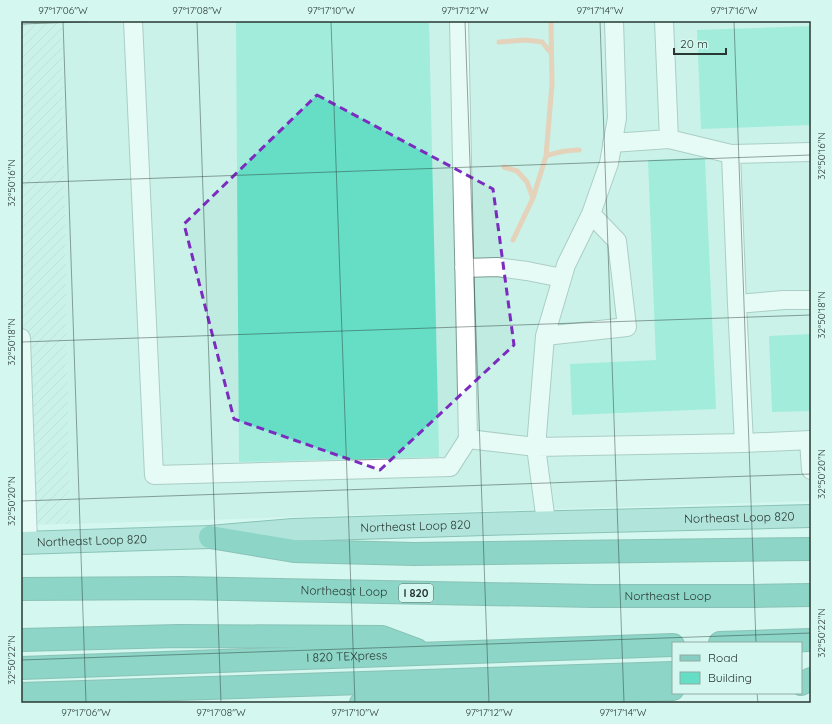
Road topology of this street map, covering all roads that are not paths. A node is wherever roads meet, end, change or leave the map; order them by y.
1 (133, 21) edge
2 (459, 21) edge
3 (614, 21) edge
4 (664, 21) edge
5 (670, 139) junction
6 (612, 143) junction
7 (811, 152) edge
8 (731, 154) junction
9 (591, 214) junction
10 (464, 268) junction
11 (562, 278) junction
12 (811, 300) edge
13 (737, 304) junction
14 (545, 336) junction
15 (21, 338) edge
16 (468, 440) junction
17 (810, 440) edge
18 (744, 443) junction
19 (536, 447) junction
20 (811, 470) edge
21 (811, 516) edge
22 (546, 522) junction
23 (210, 537) junction
24 (25, 543) edge
25 (811, 549) edge
26 (21, 589) edge
27 (811, 595) edge
28 (21, 640) edge
29 (811, 640) edge
30 (750, 642) edge
31 (672, 645) edge
32 (427, 654) junction
33 (21, 668) edge
34 (672, 673) edge
35 (811, 679) edge
36 (802, 684) edge
37 (672, 689) edge
38 (21, 694) edge
39 (361, 703) edge

1 - 16 lane
2 - 10 lane
3 - 6 lane
4 - 5 lane
5 - 6 lane
5 - 8 lane
6 - 9 lane
7 - 8 lane
8 - 13 lane
9 - 11 lane
9 - 14 lane
10 - 11 lane
10 - 16 lane
11 - 14 lane
12 - 13 lane
13 - 18 lane
14 - 19 lane
15 - 24 lane
16 - 19 lane
17 - 18 lane
17 - 20 lane
18 - 19 lane
19 - 22 lane
21 - 22 main road, Northeast Loop 820
22 - 23 main road, Northeast Loop 820
23 - 24 main road, Northeast Loop 820
23 - 25 highway
26 - 27 highway, Northeast Loop / I 820
28 - 32 highway
29 - 30 highway
31 - 32 highway, I 820 TEXpress
32 - 33 highway, I 820 TEXpress
34 - 38 highway
35 - 36 highway
37 - 39 highway

